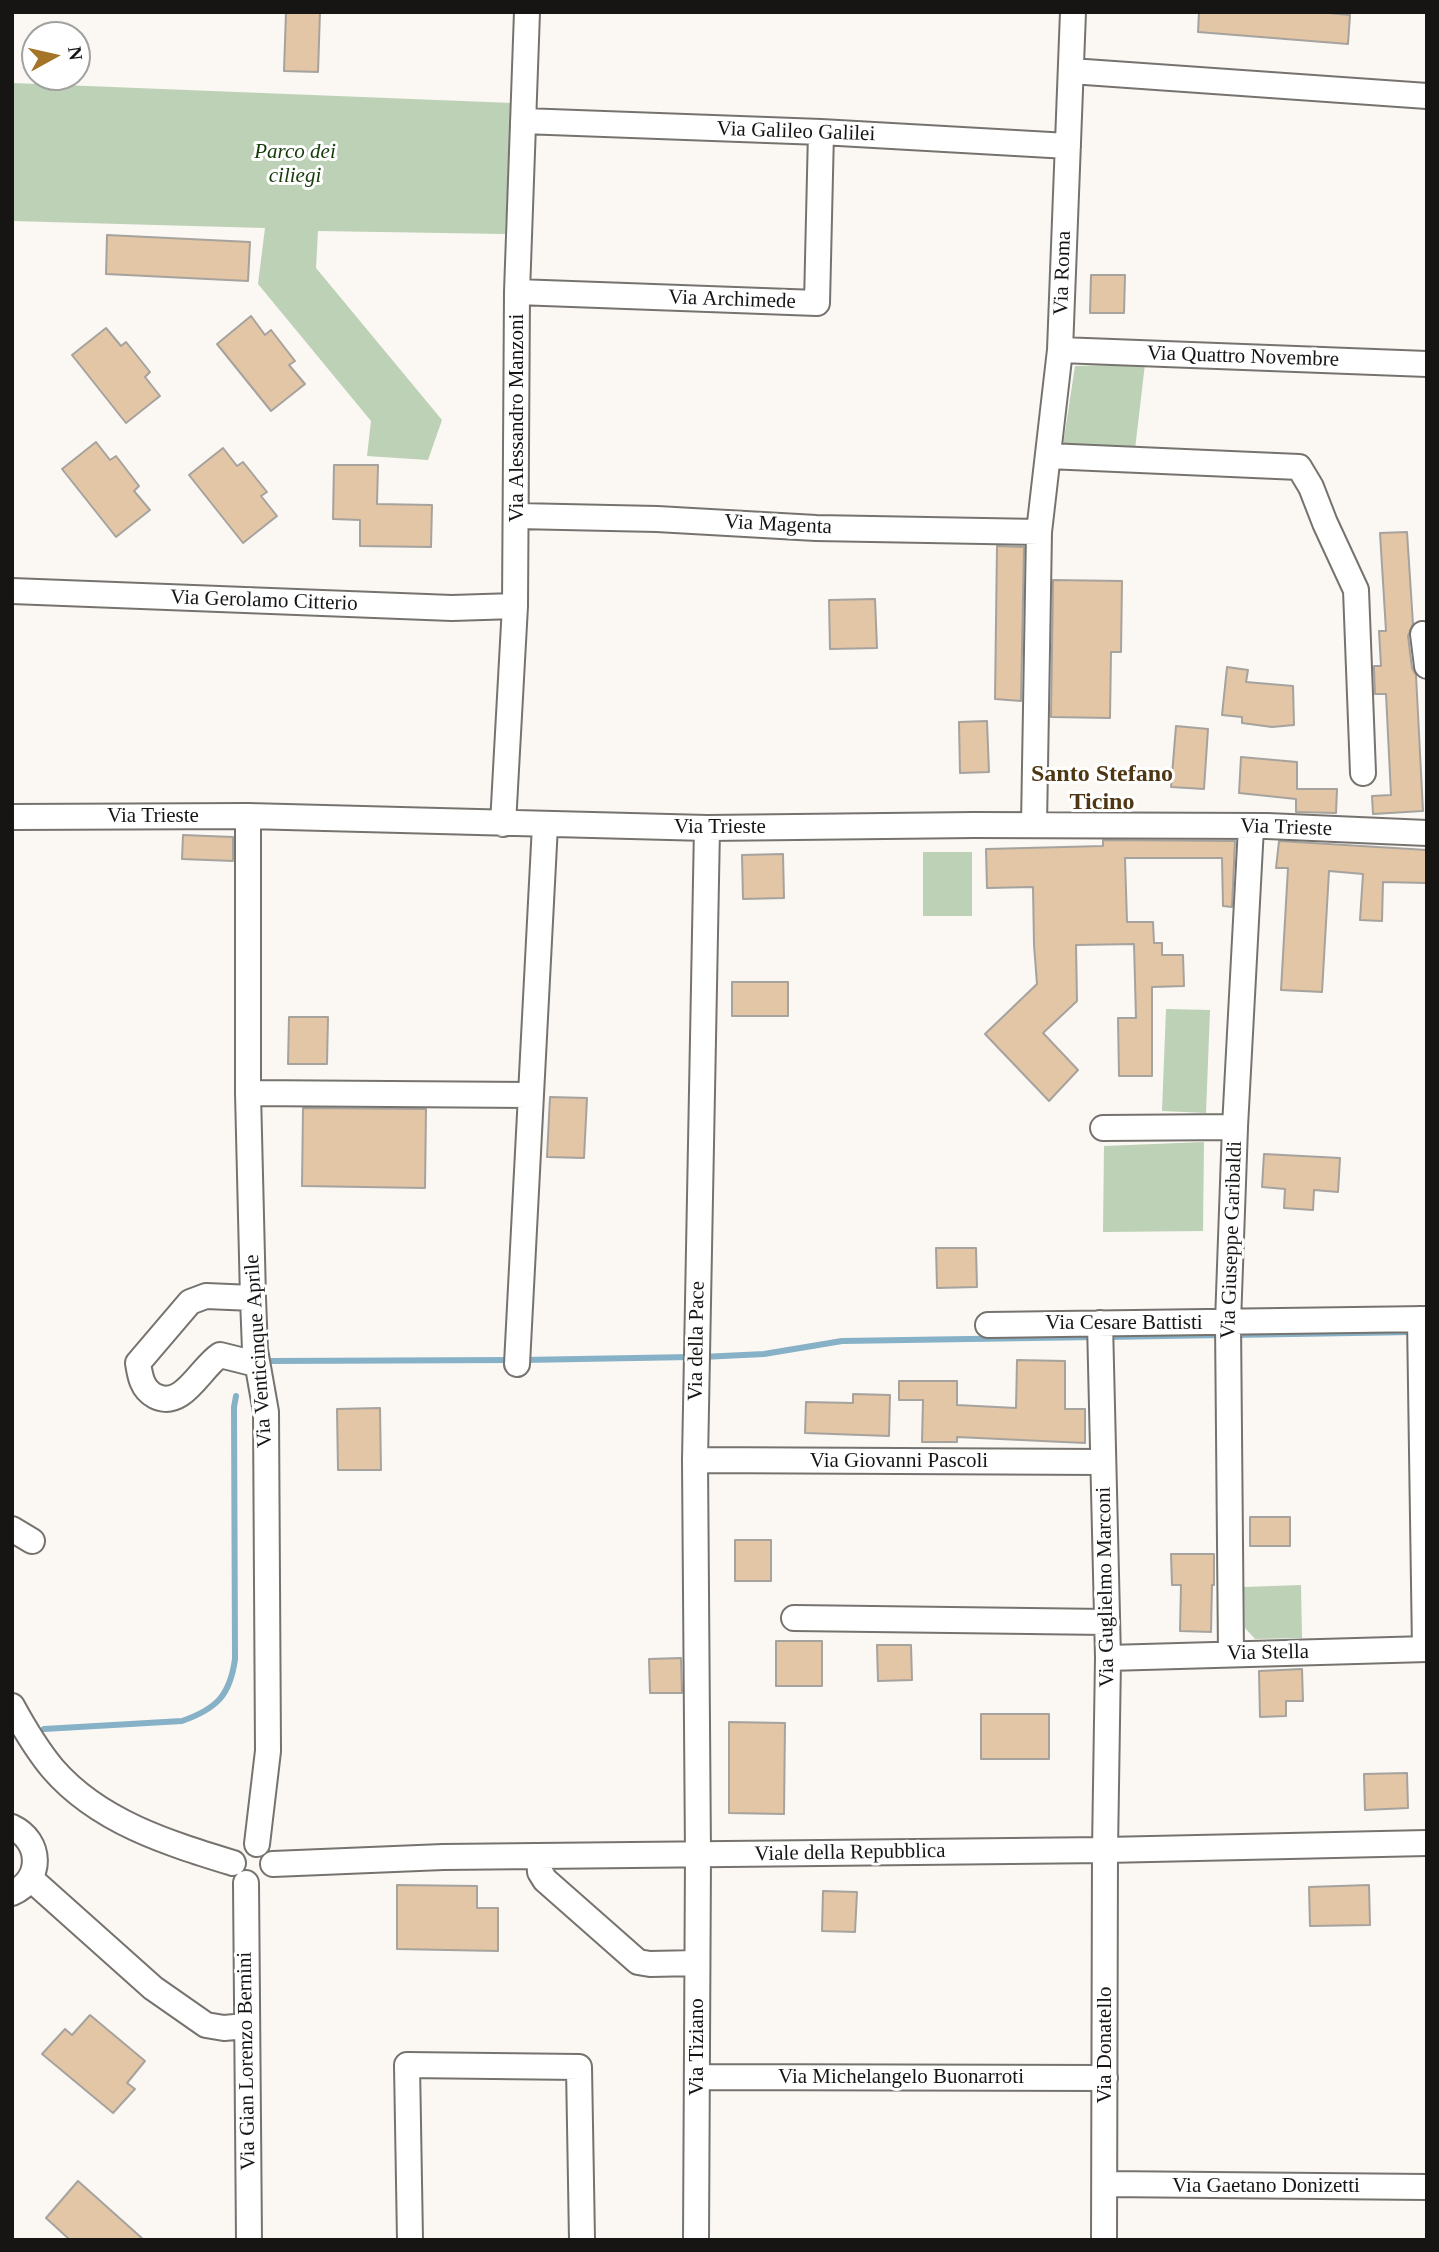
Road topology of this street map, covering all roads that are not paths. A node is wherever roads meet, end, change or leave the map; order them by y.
1 (527, 12) edge
2 (1073, 12) edge
3 (1071, 71) junction
4 (1427, 96) edge
5 (523, 121) junction
6 (821, 132) junction
7 (1068, 146) junction
8 (517, 292) junction
9 (1060, 349) junction
10 (1427, 364) edge
11 (1048, 456) junction
12 (517, 516) junction
13 (1039, 532) junction
14 (12, 591) edge
15 (515, 606) junction
16 (1423, 634) dead end
17 (1427, 666) edge
18 (1363, 774) dead end
19 (248, 816) junction
20 (12, 817) edge
21 (503, 824) junction
22 (545, 825) junction
23 (1034, 825) junction
24 (1251, 827) junction
25 (707, 828) junction
26 (1427, 833) edge
27 (248, 1093) junction
28 (530, 1095) junction
29 (1235, 1127) junction
30 (1103, 1128) dead end
31 (253, 1298) junction
32 (988, 1325) dead end
33 (1422, 1325) edge
34 (1229, 1330) junction
35 (1100, 1332) junction
36 (518, 1358) dead end
37 (256, 1364) junction
38 (695, 1460) junction
39 (1103, 1462) junction
40 (794, 1618) dead end
41 (1107, 1622) junction
42 (1426, 1649) edge
43 (1231, 1654) junction
44 (1108, 1658) junction
45 (12, 1706) edge
46 (12, 1827) edge
47 (1427, 1843) edge
48 (257, 1844) junction
49 (1105, 1850) junction
50 (698, 1855) junction
51 (539, 1856) junction
52 (273, 1864) junction
53 (239, 1873) junction
54 (22, 1886) edge
55 (697, 1963) junction
56 (246, 2026) junction
57 (697, 2077) junction
58 (1105, 2078) junction
59 (1105, 2185) junction
60 (1427, 2187) edge
61 (249, 2240) edge
62 (410, 2240) edge
63 (582, 2240) edge
64 (696, 2240) edge
65 (1104, 2240) edge

1 - 5 street, Via Alessandro Manzoni
2 - 3 street, Via Roma
3 - 4 street
3 - 7 street, Via Roma
5 - 6 street, Via Galileo Galilei
5 - 8 street, Via Alessandro Manzoni
6 - 7 street, Via Galileo Galilei
6 - 8 street, Via Archimede
7 - 9 street, Via Roma
8 - 12 street, Via Alessandro Manzoni
9 - 10 street, Via Quattro Novembre
9 - 11 street, Via Roma
11 - 13 street, Via Roma
11 - 18 street
12 - 13 street, Via Magenta
12 - 15 street, Via Alessandro Manzoni
13 - 23 street, Via Roma
14 - 15 street, Via Gerolamo Citterio
15 - 21 street, Via Alessandro Manzoni
16 - 17 street
19 - 20 street, Via Trieste
19 - 21 street, Via Trieste
19 - 27 street, Via Venticinque Aprile
21 - 22 street, Via Trieste
22 - 25 street, Via Trieste
22 - 28 street
23 - 24 street, Via Trieste
23 - 25 street, Via Trieste
24 - 26 street, Via Trieste
24 - 29 street, Via Giuseppe Garibaldi
25 - 38 street, Via della Pace
27 - 28 street
27 - 31 street, Via Venticinque Aprile
28 - 36 street
29 - 30 street
29 - 34 street, Via Giuseppe Garibaldi
31 - 37 street, Via Venticinque Aprile
31 - 37 street
32 - 35 street, Via Cesare Battisti
33 - 34 street, Via Cesare Battisti
33 - 42 street
34 - 35 street, Via Cesare Battisti
34 - 43 street, Via Giuseppe Garibaldi
35 - 39 street, Via Guglielmo Marconi
37 - 48 street, Via Venticinque Aprile
38 - 39 street, Via Giovanni Pascoli
38 - 50 street, Via della Pace
39 - 41 street, Via Guglielmo Marconi
40 - 41 street
41 - 44 street, Via Guglielmo Marconi
42 - 43 street, Via Stella
43 - 44 street, Via Stella
44 - 49 street, Via Guglielmo Marconi
45 - 53 street
46 - 54 street
47 - 49 street, Viale della Repubblica
48 - 52 street
48 - 53 street
49 - 50 street, Viale della Repubblica
49 - 58 street, Via Donatello
50 - 51 street, Viale della Repubblica
50 - 55 street, Via Tiziano
51 - 52 street, Viale della Repubblica
51 - 55 street
52 - 53 street
53 - 56 street, Via Gian Lorenzo Bernini
54 - 56 street
55 - 57 street, Via Tiziano
56 - 61 street, Via Gian Lorenzo Bernini
57 - 58 street, Via Michelangelo Buonarroti
57 - 64 street, Via Tiziano
58 - 59 street, Via Donatello
59 - 60 street, Via Gaetano Donizetti
59 - 65 street, Via Donatello
62 - 63 street

